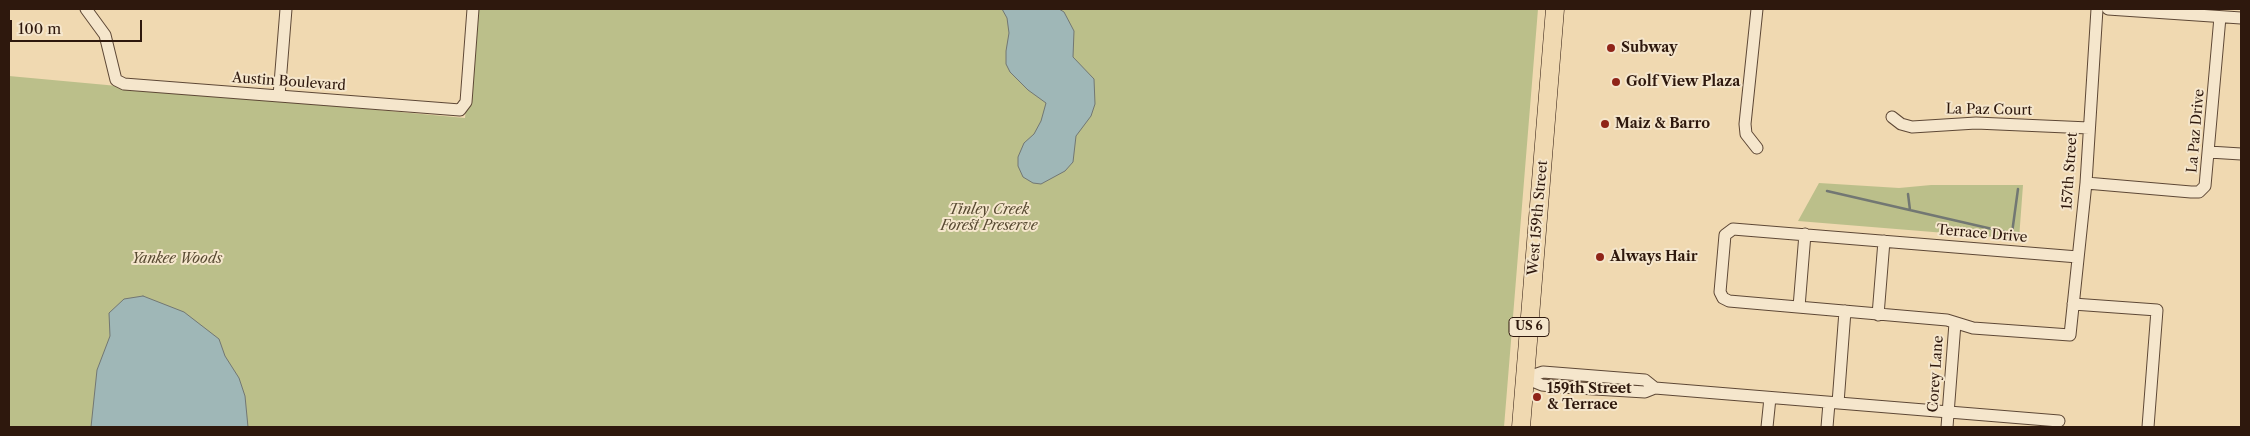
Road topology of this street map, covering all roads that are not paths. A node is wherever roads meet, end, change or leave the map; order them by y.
1 (86, 9) edge
2 (286, 9) edge
3 (473, 9) edge
4 (1555, 9) edge
5 (1758, 9) edge
6 (2097, 9) edge
7 (2108, 9) edge
8 (2220, 17) junction
9 (2241, 18) edge
10 (279, 96) junction
11 (1892, 117) dead end
12 (2089, 128) junction
13 (1757, 148) dead end
14 (2209, 152) junction
15 (2241, 154) edge
16 (2086, 183) junction
17 (1805, 234) junction
18 (1884, 241) junction
19 (2078, 257) junction
20 (2073, 304) junction
21 (1799, 307) junction
22 (1845, 311) junction
23 (1878, 315) junction
24 (1955, 322) junction
25 (2070, 334) joint
26 (1525, 378) junction
27 (1770, 398) junction
28 (1834, 403) junction
29 (1948, 412) junction
30 (2059, 421) dead end
31 (1521, 427) edge
32 (1766, 427) edge
33 (1827, 427) edge
34 (1947, 427) edge
35 (2148, 427) edge

1 - 10 street, Austin Boulevard
2 - 10 street
3 - 10 street, Austin Boulevard
4 - 26 main road, West 159th Street / US 6
5 - 13 street
6 - 12 street, 157th Street
7 - 8 street
8 - 9 street
8 - 14 street, La Paz Drive
11 - 12 street, La Paz Court
12 - 16 street, 157th Street
14 - 15 street
14 - 16 street, La Paz Drive
16 - 19 street, 157th Street
17 - 18 street, Terrace Drive
17 - 21 street
17 - 21 street, Terrace Drive
18 - 19 street, Terrace Drive
18 - 23 street
19 - 20 street, 157th Street
20 - 25 street, 157th Street
20 - 35 street
21 - 22 street, Terrace Drive
22 - 23 street, Terrace Drive
22 - 28 street
23 - 24 street, Terrace Drive
24 - 25 street, Terrace Drive
24 - 29 street, Corey Lane
26 - 27 street
26 - 31 main road, West 159th Street / US 6
27 - 28 street
27 - 32 street
28 - 29 street
28 - 33 street
29 - 30 street
29 - 34 street, Corey Lane

